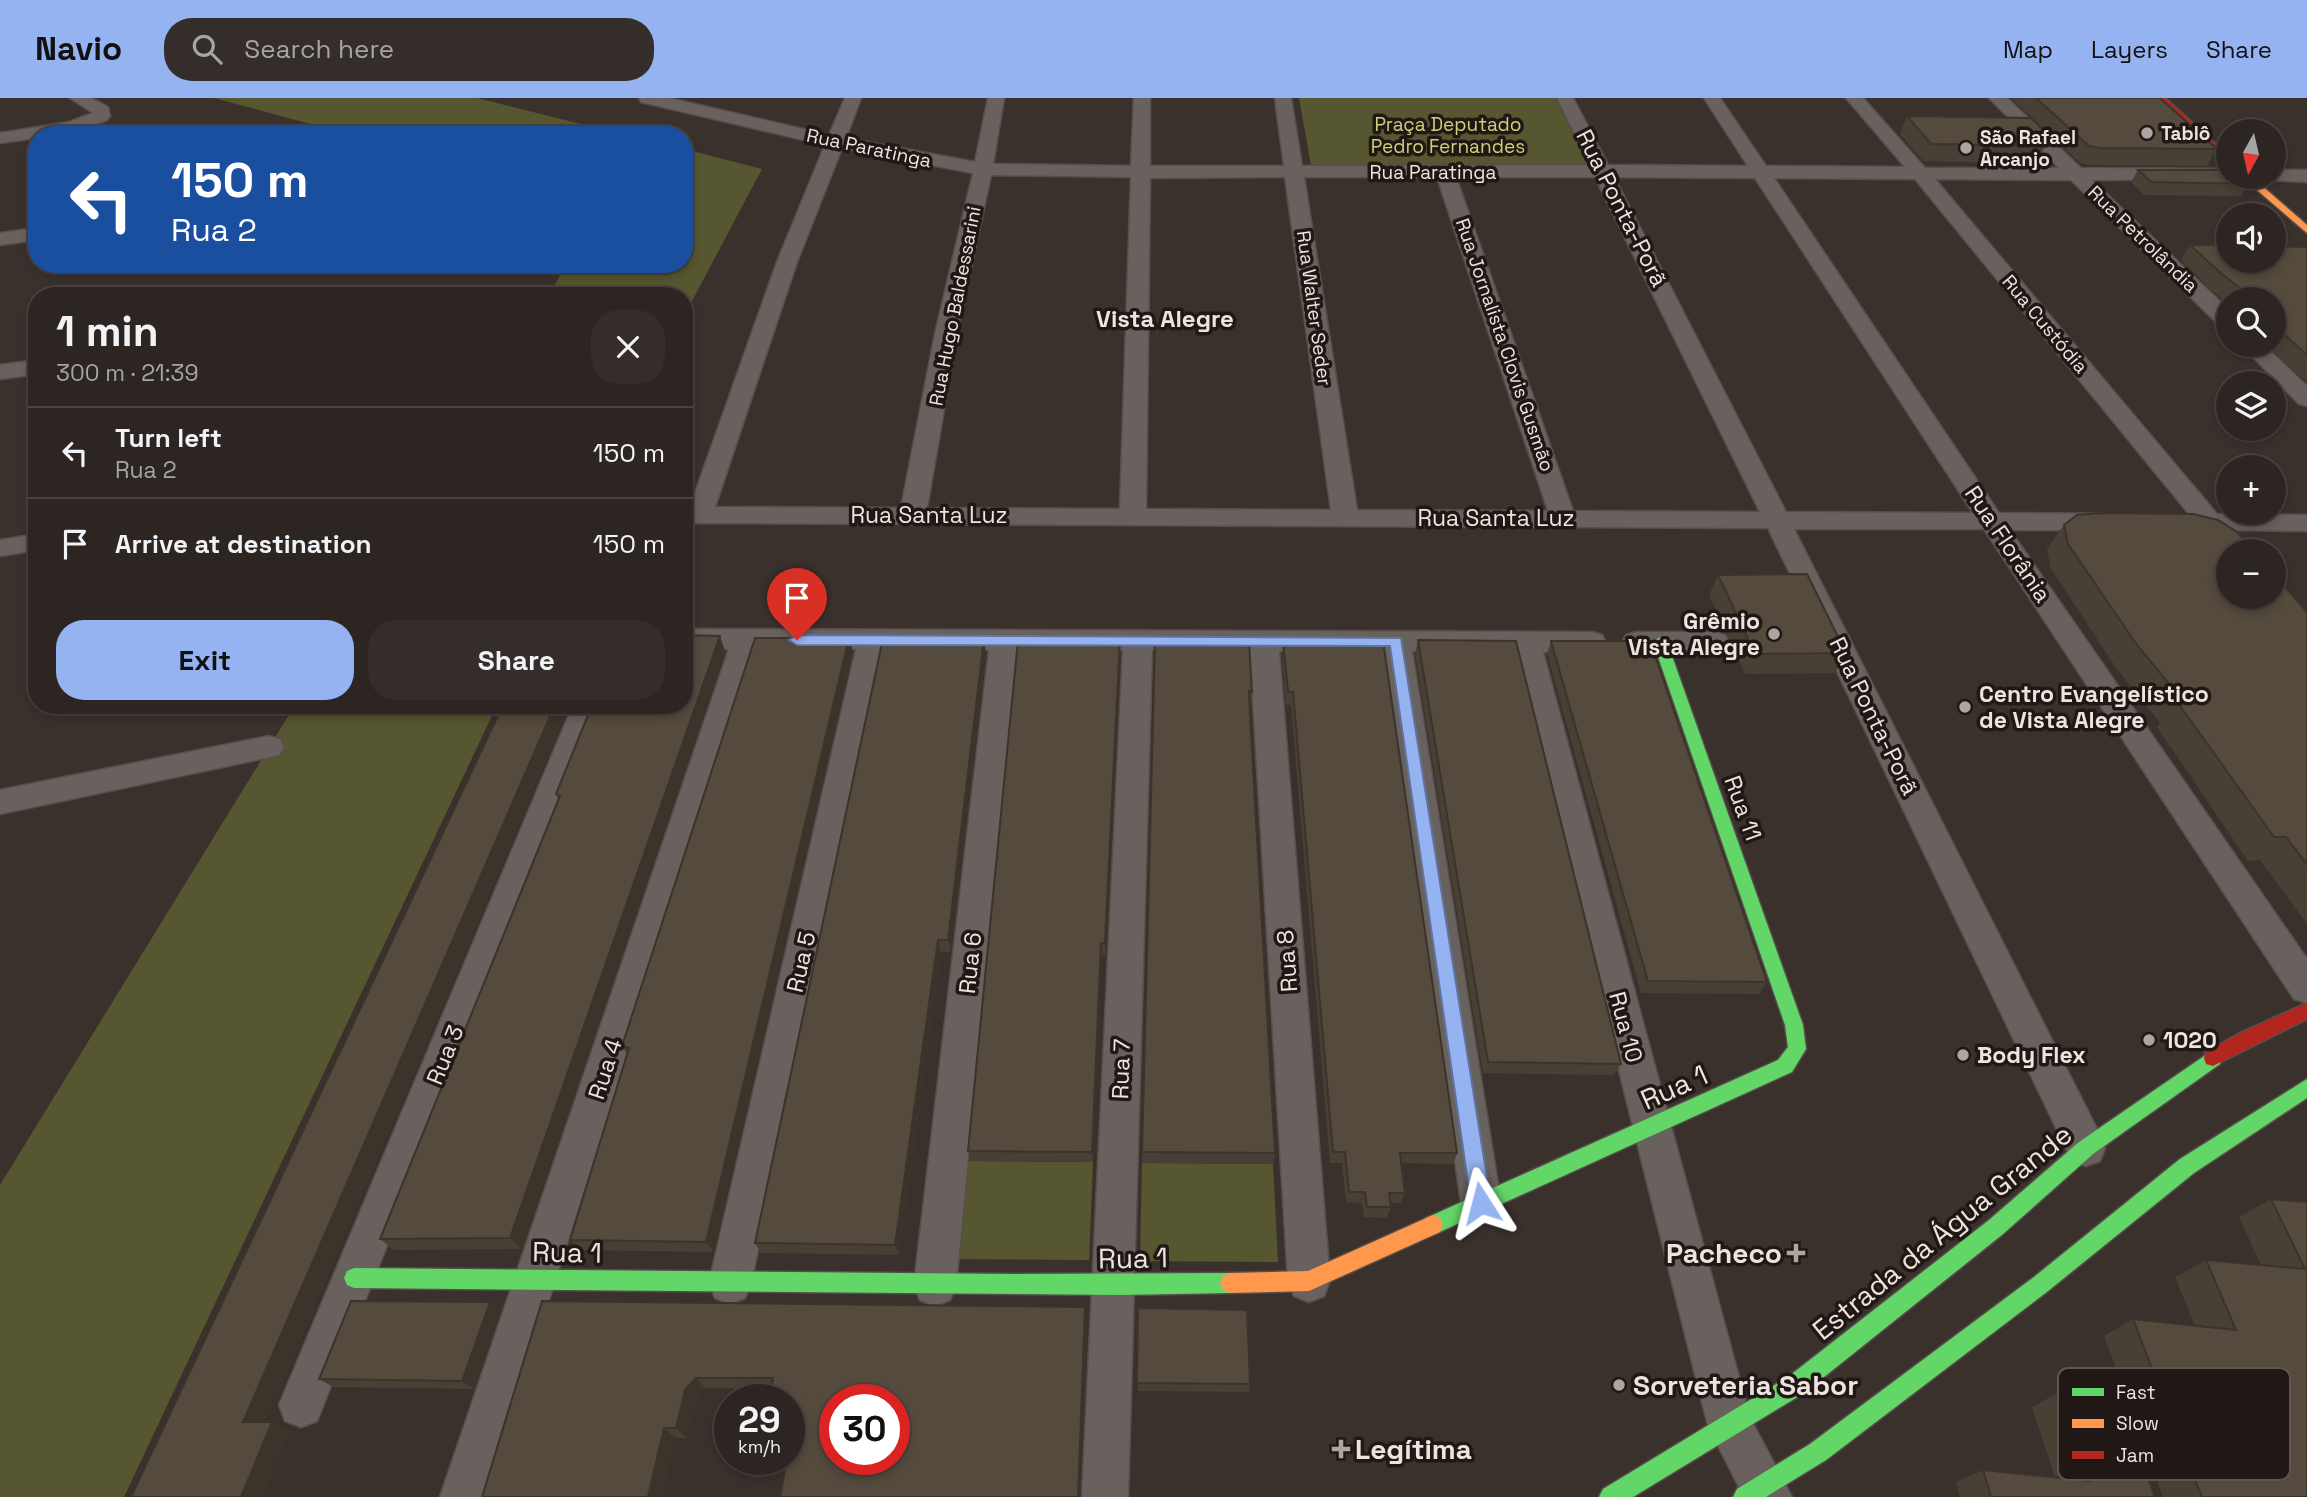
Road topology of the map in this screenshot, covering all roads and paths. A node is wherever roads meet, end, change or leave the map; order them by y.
1 (78, 98) edge
2 (647, 98) edge
3 (853, 98) edge
4 (996, 98) edge
5 (1142, 98) edge
6 (1283, 98) edge
7 (1565, 98) edge
8 (1712, 98) edge
9 (1854, 98) edge
10 (1997, 98) edge
11 (2160, 98) edge
12 (74, 126) edge
13 (28, 134) edge
14 (0, 138) edge
15 (837, 142) junction
16 (2216, 149) edge
17 (983, 169) junction
18 (1604, 171) junction
19 (1139, 172) junction
20 (1762, 172) junction
21 (1294, 173) junction
22 (1445, 173) junction
23 (1920, 173) junction
24 (2076, 173) junction
25 (2216, 175) edge
26 (2286, 176) edge
27 (2307, 176) edge
28 (2261, 189) edge
29 (2307, 230) edge
30 (28, 235) edge
31 (0, 239) edge
32 (2216, 309) edge
33 (2264, 357) edge
34 (28, 368) edge
35 (0, 372) edge
36 (2307, 399) edge
37 (693, 512) edge
38 (913, 514) junction
39 (693, 515) edge
40 (1133, 517) junction
41 (1345, 518) junction
42 (1563, 518) junction
43 (1777, 520) junction
44 (1991, 521) junction
45 (2209, 522) junction
46 (2307, 523) edge
47 (2224, 539) edge
48 (28, 543) edge
49 (0, 548) edge
50 (693, 639) edge
51 (746, 639) junction
52 (872, 640) junction
53 (1004, 640) junction
54 (1138, 641) junction
55 (1264, 641) junction
56 (1396, 641) junction
57 (1526, 642) junction
58 (1660, 642) junction
59 (1716, 642) dead end
60 (584, 714) edge
61 (270, 747) dead end
62 (0, 802) edge
63 (2307, 988) edge
64 (1783, 990) joint
65 (2307, 1011) edge
66 (2307, 1088) edge
67 (1651, 1125) junction
68 (2086, 1148) junction
69 (1481, 1203) junction
70 (537, 1277) junction
71 (354, 1278) junction
72 (1309, 1281) junction
73 (730, 1283) junction
74 (935, 1285) junction
75 (1113, 1286) junction
76 (301, 1405) dead end
77 (1730, 1426) junction
78 (1759, 1493) edge
79 (463, 1497) edge
80 (1105, 1497) edge
81 (1611, 1497) edge

1 - 12 street
2 - 15 street, Rua Paratinga
3 - 15 street
4 - 17 street, Rua Hugo Baldessarini
5 - 19 street
6 - 21 street, Rua Walter Seder
7 - 18 street, Rua Ponta-Porã
8 - 20 street, Rua Florânia
9 - 23 street, Rua Custódia
10 - 24 street, Rua Petrolândia
11 - 16 street
13 - 14 street
15 - 17 street, Rua Paratinga
15 - 37 street
17 - 19 street, Rua Paratinga
17 - 38 street, Rua Hugo Baldessarini
18 - 20 street, Rua Paratinga
18 - 22 street, Rua Paratinga
18 - 43 street, Rua Ponta-Porã
19 - 21 street, Rua Paratinga
19 - 40 street
20 - 23 street, Rua Paratinga
20 - 44 street, Rua Florânia
21 - 22 street, Rua Paratinga
21 - 41 street, Rua Walter Seder
22 - 42 street, Rua Jornalista Clovis Gusmão
23 - 24 street, Rua Paratinga
23 - 45 street, Rua Custódia
24 - 25 street, Rua Paratinga
24 - 32 street, Rua Petrolândia
26 - 27 street
28 - 29 street
30 - 31 street
33 - 36 street
34 - 35 street
38 - 39 street, Rua Santa Luz
38 - 40 street, Rua Santa Luz
40 - 41 street, Rua Santa Luz
41 - 42 street, Rua Santa Luz
42 - 43 street, Rua Santa Luz
43 - 44 street, Rua Santa Luz
43 - 68 street, Rua Ponta-Porã
44 - 45 street, Rua Santa Luz
44 - 63 street, Rua Florânia
45 - 46 street, Rua Santa Luz
45 - 47 street, Rua Custódia
48 - 49 street
50 - 51 street
51 - 52 street
51 - 70 street, Rua 4
52 - 53 street
52 - 73 street, Rua 5
53 - 54 street
53 - 74 street, Rua 6
54 - 55 street
54 - 75 street, Rua 7
55 - 56 street
55 - 72 street, Rua 8
56 - 57 street
56 - 69 street
57 - 58 street
57 - 67 street, Rua 10
58 - 59 street
58 - 64 street, Rua 11
60 - 71 street, Rua 3
61 - 62 street
64 - 67 street, Rua 1
65 - 68 street, Estrada da Água Grande
66 - 78 street
67 - 69 street, Rua 1
67 - 77 street, Rua 10
68 - 77 street, Estrada da Água Grande
69 - 72 street, Rua 1
70 - 71 street, Rua 1
70 - 73 street, Rua 1
70 - 79 street, Rua 4
71 - 76 street, Rua 3
72 - 75 street, Rua 1
73 - 74 street, Rua 1
74 - 75 street, Rua 1
75 - 80 street, Rua 7
77 - 78 street, Rua 10
77 - 81 street, Estrada da Água Grande

